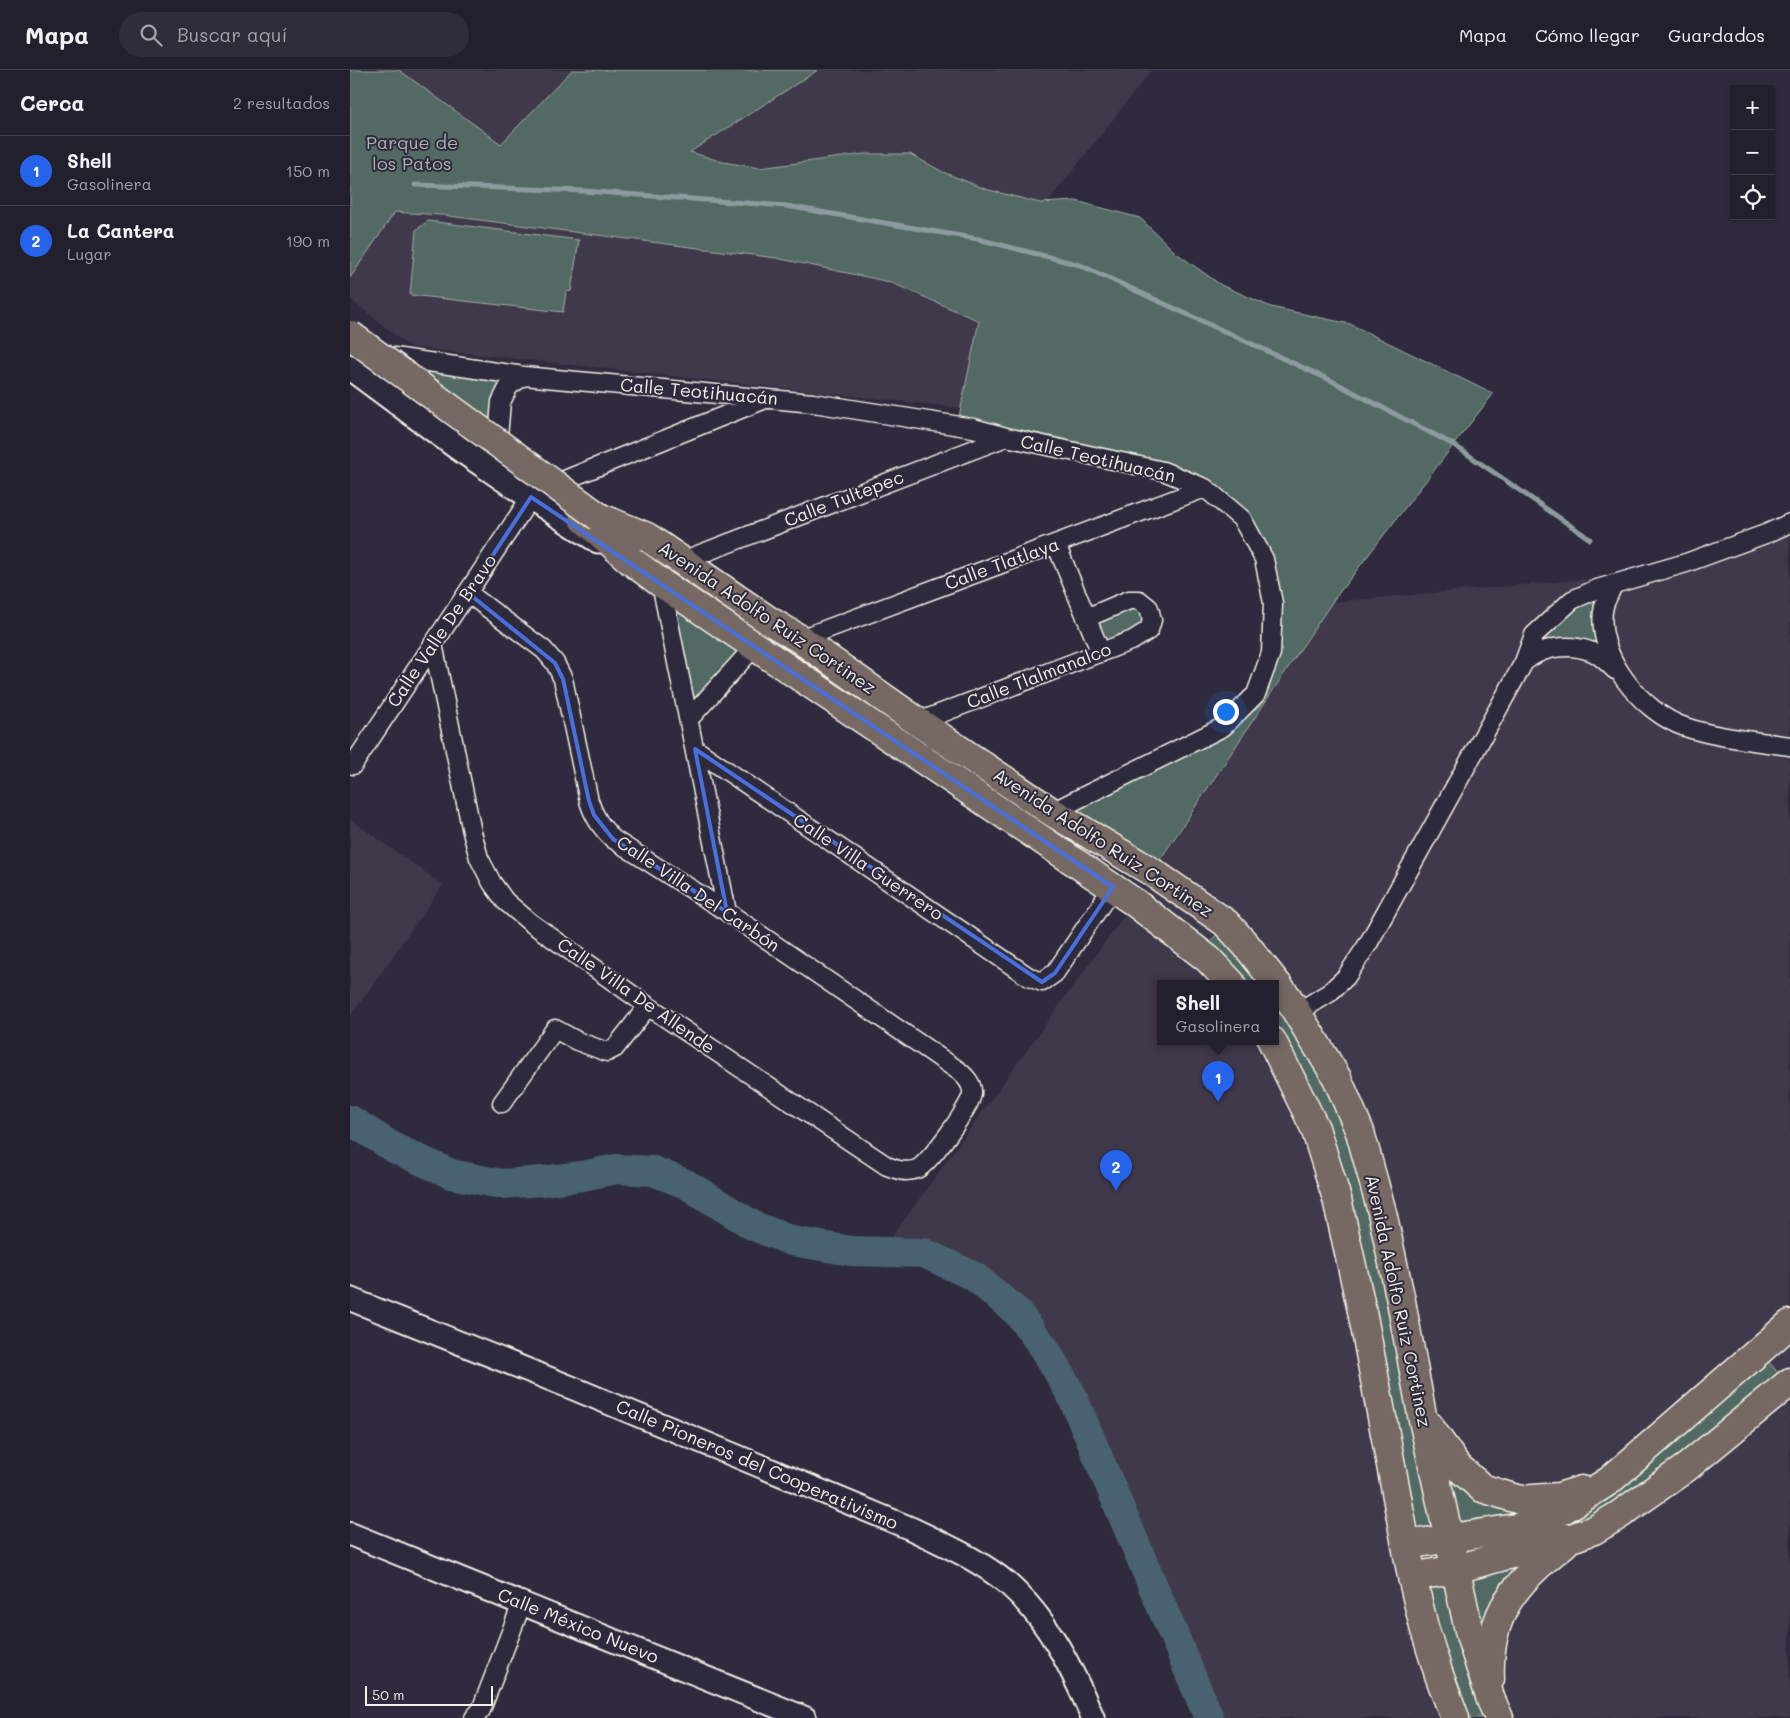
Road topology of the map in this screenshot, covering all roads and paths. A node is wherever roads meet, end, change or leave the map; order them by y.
1 (350, 324) edge
2 (350, 335) edge
3 (350, 343) edge
4 (350, 347) edge
5 (394, 357) junction
6 (350, 366) edge
7 (524, 376) junction
8 (426, 380) junction
9 (768, 398) junction
10 (498, 437) junction
11 (1006, 437) junction
12 (562, 481) junction
13 (1205, 488) junction
14 (532, 497) junction
15 (596, 521) junction
16 (1790, 523) edge
17 (647, 537) junction
18 (1056, 544) junction
19 (630, 560) junction
20 (682, 561) junction
21 (661, 583) junction
22 (1614, 585) junction
23 (468, 592) junction
24 (1086, 618) junction
25 (800, 639) junction
26 (433, 644) junction
27 (754, 647) junction
28 (1101, 653) junction
29 (1524, 662) junction
30 (1622, 676) junction
31 (689, 719) junction
32 (918, 722) junction
33 (1790, 746) edge
34 (695, 749) junction
35 (353, 765) dead end
36 (1052, 812) junction
37 (1113, 887) junction
38 (727, 912) junction
39 (1232, 931) junction
40 (1208, 959) junction
41 (1264, 979) edge
42 (1227, 980) edge
43 (1279, 994) edge
44 (648, 1006) junction
45 (1298, 1012) junction
46 (1274, 1045) edge
47 (972, 1092) joint
48 (502, 1103) dead end
49 (350, 1299) edge
50 (1790, 1324) edge
51 (1790, 1382) edge
52 (1422, 1415) junction
53 (1609, 1481) junction
54 (350, 1534) edge
55 (1574, 1537) junction
56 (1449, 1538) junction
57 (1406, 1545) junction
58 (1456, 1569) junction
59 (1412, 1577) junction
60 (522, 1603) junction
61 (1495, 1709) edge
62 (480, 1715) edge
63 (805, 1718) edge
64 (1093, 1718) edge
65 (1454, 1718) edge

1 - 5 main road, Avenida Adolfo Ruiz Cortinez
2 - 15 main road, Avenida Adolfo Ruiz Cortinez, bridge
3 - 8 main road
4 - 15 main road, Avenida Adolfo Ruiz Cortinez
5 - 7 street, Calle Teotihuacán
5 - 8 main road, Avenida Adolfo Ruiz Cortinez
6 - 14 main road, Avenida Adolfo Ruiz Cortinez
7 - 9 street, Calle Teotihuacán
7 - 10 street
8 - 10 main road, Avenida Adolfo Ruiz Cortinez
9 - 11 street, Calle Teotihuacán
9 - 12 street
10 - 12 main road, Avenida Adolfo Ruiz Cortinez
11 - 13 street, Calle Teotihuacán
11 - 20 street, Calle Tultepec
12 - 17 main road, Avenida Adolfo Ruiz Cortinez
13 - 18 street, Calle Tlatlaya
13 - 36 street, Calle Teotihuacán
14 - 19 main road, Avenida Adolfo Ruiz Cortinez
14 - 23 street, Calle Valle De Bravo
15 - 17 main road, Avenida Adolfo Ruiz Cortinez
15 - 19 main road, Avenida Adolfo Ruiz Cortinez
16 - 22 street
17 - 20 main road, Avenida Adolfo Ruiz Cortinez
18 - 24 street
18 - 25 street, Calle Tlatlaya
19 - 21 main road, Avenida Adolfo Ruiz Cortinez
20 - 25 main road, Avenida Adolfo Ruiz Cortinez
21 - 27 main road, Avenida Adolfo Ruiz Cortinez
21 - 31 street
22 - 29 street
22 - 30 street
23 - 26 street, Calle Valle De Bravo
23 - 38 street, Calle Villa Del Carbón
24 - 28 street
24 - 28 street, Calle Tlalmanalco
25 - 32 main road, Avenida Adolfo Ruiz Cortinez
26 - 35 street, Calle Valle De Bravo
26 - 44 street, Calle Villa De Allende
27 - 31 street
27 - 37 main road, Avenida Adolfo Ruiz Cortinez
28 - 32 street, Calle Tlalmanalco
29 - 30 street
29 - 45 street
30 - 33 street
31 - 34 street
32 - 36 main road, Avenida Adolfo Ruiz Cortinez
34 - 37 street, Calle Villa Guerrero
34 - 38 street
36 - 39 main road, Avenida Adolfo Ruiz Cortinez
37 - 40 main road, Avenida Adolfo Ruiz Cortinez
38 - 47 street, Calle Villa Del Carbón
39 - 40 main road
39 - 41 main road, Avenida Adolfo Ruiz Cortinez
40 - 42 main road, Avenida Adolfo Ruiz Cortinez
43 - 45 main road, Avenida Adolfo Ruiz Cortinez
44 - 47 street, Calle Villa De Allende
44 - 48 street
45 - 52 main road, Avenida Adolfo Ruiz Cortinez
46 - 57 main road
49 - 64 street, Calle Pioneros del Cooperativismo
50 - 53 main road
51 - 55 main road
52 - 53 main road
52 - 56 main road, Avenida Adolfo Ruiz Cortinez
53 - 56 main road
54 - 60 street, Calle México Nuevo
55 - 58 main road
55 - 61 main road
56 - 57 main road
56 - 58 main road, Avenida Adolfo Ruiz Cortinez
57 - 59 main road
58 - 59 main road
58 - 61 main road, Avenida Adolfo Ruiz Cortinez
59 - 65 main road
60 - 62 street
60 - 63 street, Calle México Nuevo

